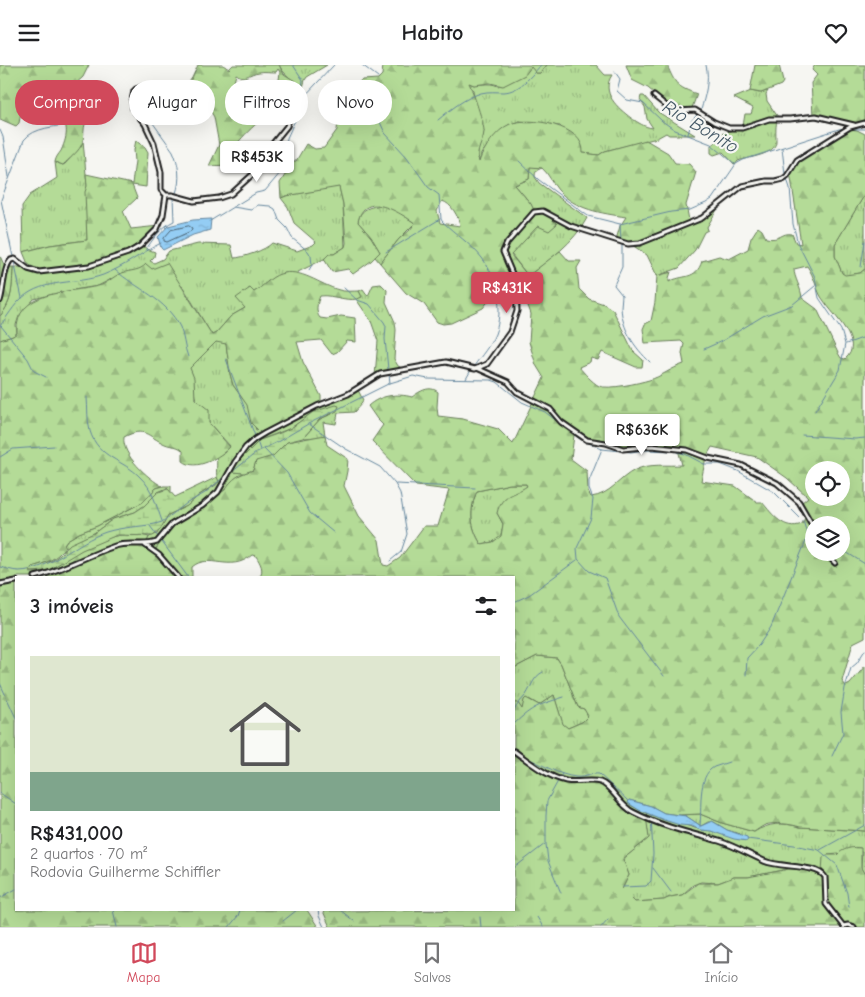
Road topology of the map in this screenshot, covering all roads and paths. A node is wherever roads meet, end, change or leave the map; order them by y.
1 (654, 96) dead end
2 (865, 123) edge
3 (145, 125) edge
4 (287, 125) edge
5 (855, 125) junction
6 (166, 195) junction
7 (0, 301) edge
8 (478, 369) junction
9 (807, 516) edge
10 (144, 545) junction
11 (38, 576) edge
12 (177, 576) edge
13 (15, 581) edge
14 (0, 585) edge
15 (515, 752) edge
16 (844, 926) edge
17 (854, 927) edge

1 - 5 street
2 - 5 street
3 - 6 street
4 - 6 street
5 - 8 street
6 - 7 street
8 - 9 street
8 - 10 street
10 - 11 street
10 - 12 street
13 - 14 street
15 - 16 street
16 - 17 street

